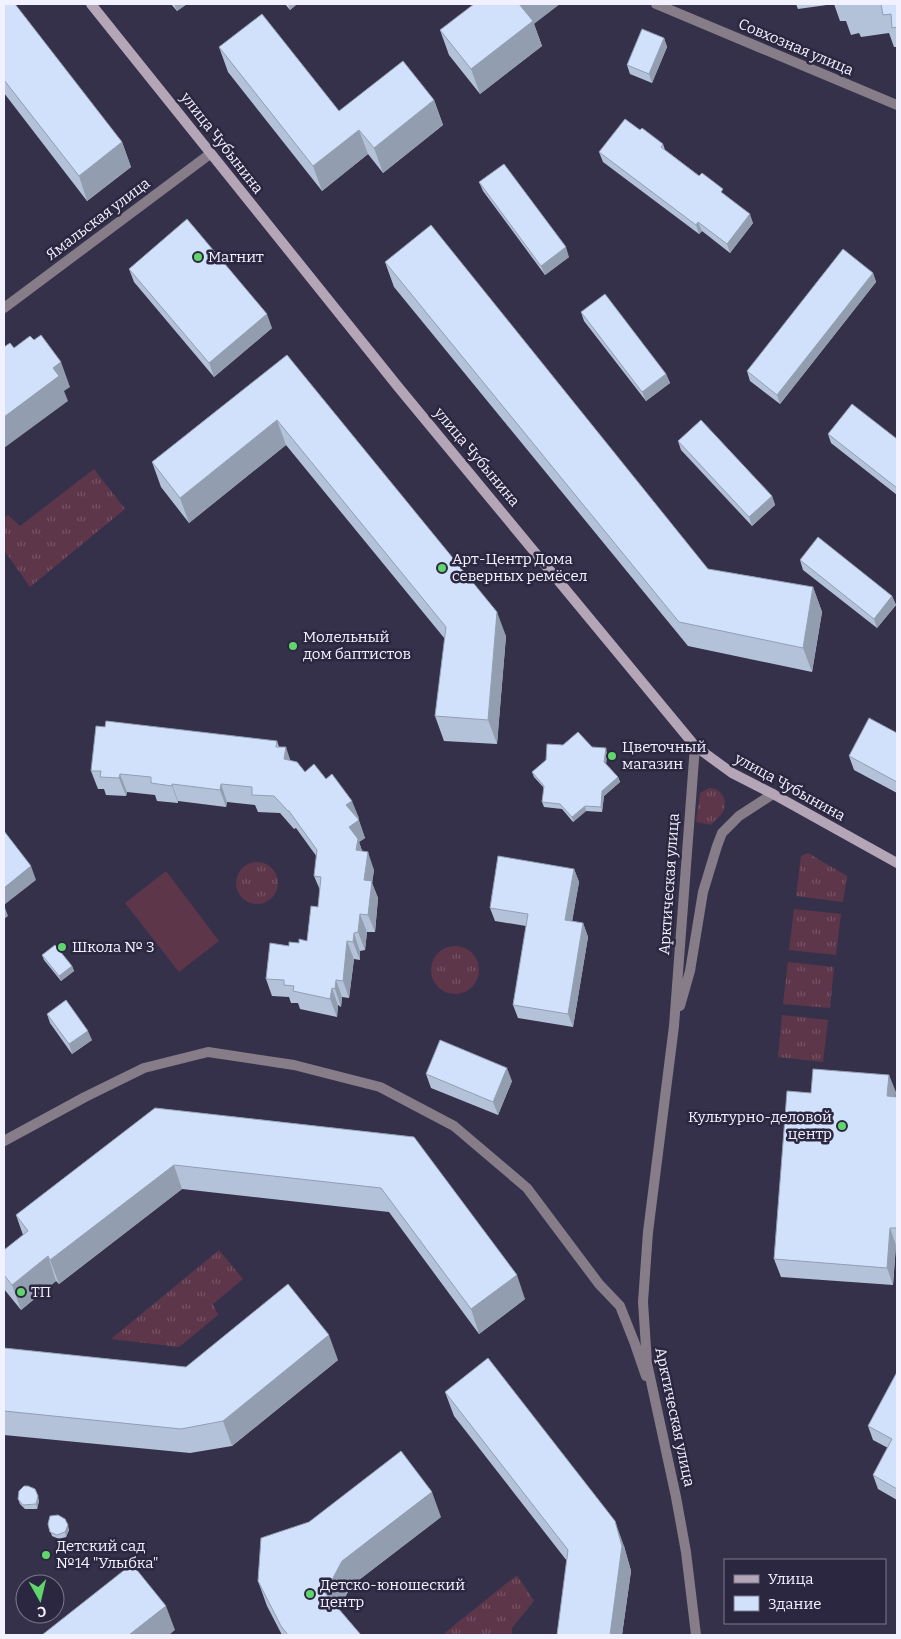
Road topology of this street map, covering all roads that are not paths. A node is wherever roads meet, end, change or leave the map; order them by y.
1 (91, 4) edge
2 (656, 4) edge
3 (897, 105) edge
4 (210, 154) junction
5 (4, 308) edge
6 (695, 746) junction
7 (773, 794) junction
8 (897, 863) edge
9 (674, 1026) junction
10 (4, 1141) edge
11 (653, 1398) junction
12 (696, 1635) edge

1 - 4 main road, улица Чубынина
2 - 3 street, Совхозная улица
4 - 5 street, Ямальская улица
4 - 6 main road, улица Чубынина
6 - 7 main road, улица Чубынина
6 - 9 street, Арктическая улица
7 - 8 main road, улица Чубынина
7 - 9 street, Арктическая улица
9 - 11 street, Арктическая улица
10 - 11 street
11 - 12 street, Арктическая улица

